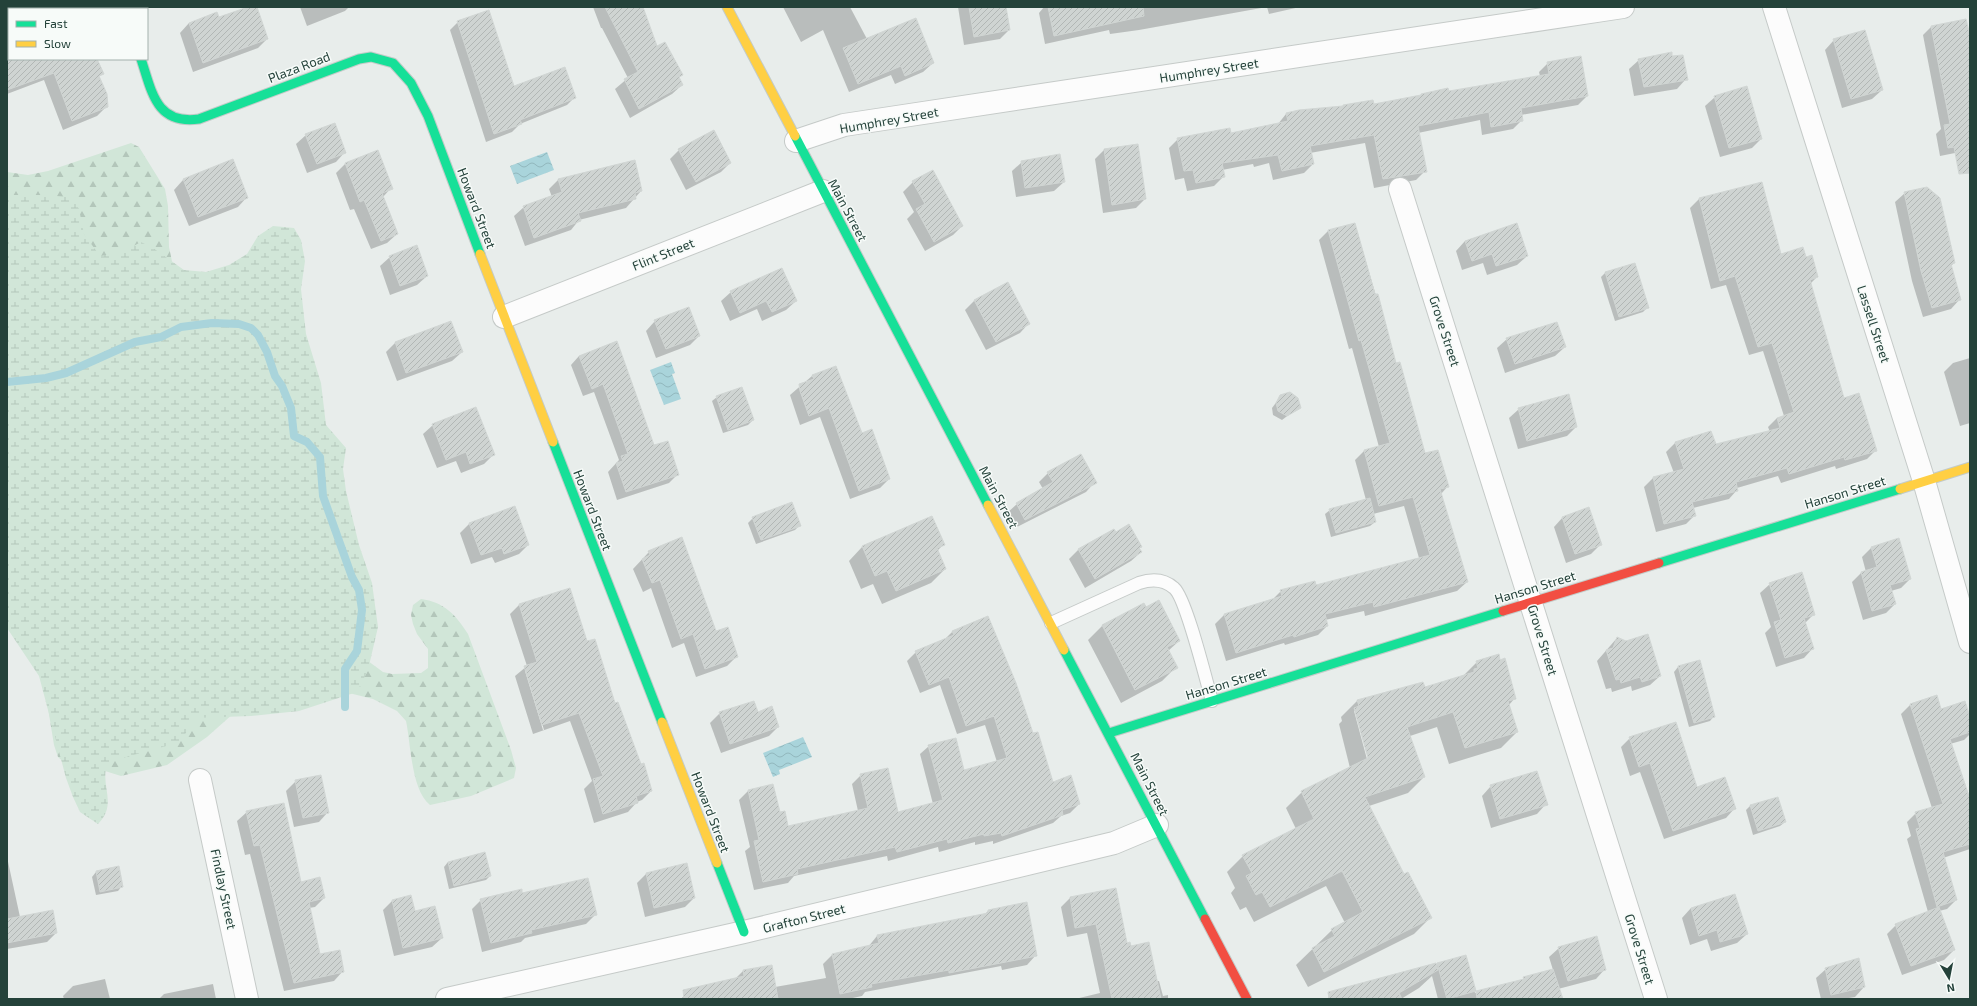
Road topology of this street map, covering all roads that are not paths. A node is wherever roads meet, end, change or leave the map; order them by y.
1 (727, 7) edge
2 (1623, 7) edge
3 (1774, 7) edge
4 (141, 60) edge
5 (419, 97) joint
6 (796, 141) junction
7 (1400, 189) dead end
8 (823, 191) junction
9 (504, 317) junction
10 (1970, 467) edge
11 (1924, 482) junction
12 (1531, 602) junction
13 (1051, 623) junction
14 (1970, 642) edge
15 (1212, 701) junction
16 (1109, 733) junction
17 (200, 780) dead end
18 (1157, 825) junction
19 (744, 932) junction
20 (247, 999) edge
21 (447, 999) edge
22 (1247, 999) edge
23 (1656, 999) edge

1 - 6 street, Main Street
2 - 6 street, Humphrey Street
3 - 11 street, Lassell Street
4 - 5 street, Plaza Road
5 - 9 street, Howard Street
6 - 8 street, Main Street
7 - 12 street, Grove Street
8 - 9 street, Flint Street
8 - 13 street, Main Street
9 - 19 street, Howard Street
10 - 11 street, Hanson Street
11 - 12 street, Hanson Street
11 - 14 street, Lassell Street
12 - 15 street, Hanson Street
12 - 23 street, Grove Street
13 - 15 lane
13 - 16 street, Main Street
15 - 16 street, Hanson Street
16 - 18 street, Main Street
17 - 20 street, Findlay Street
18 - 19 street, Grafton Street
18 - 22 street, Main Street
19 - 21 street, Grafton Street

